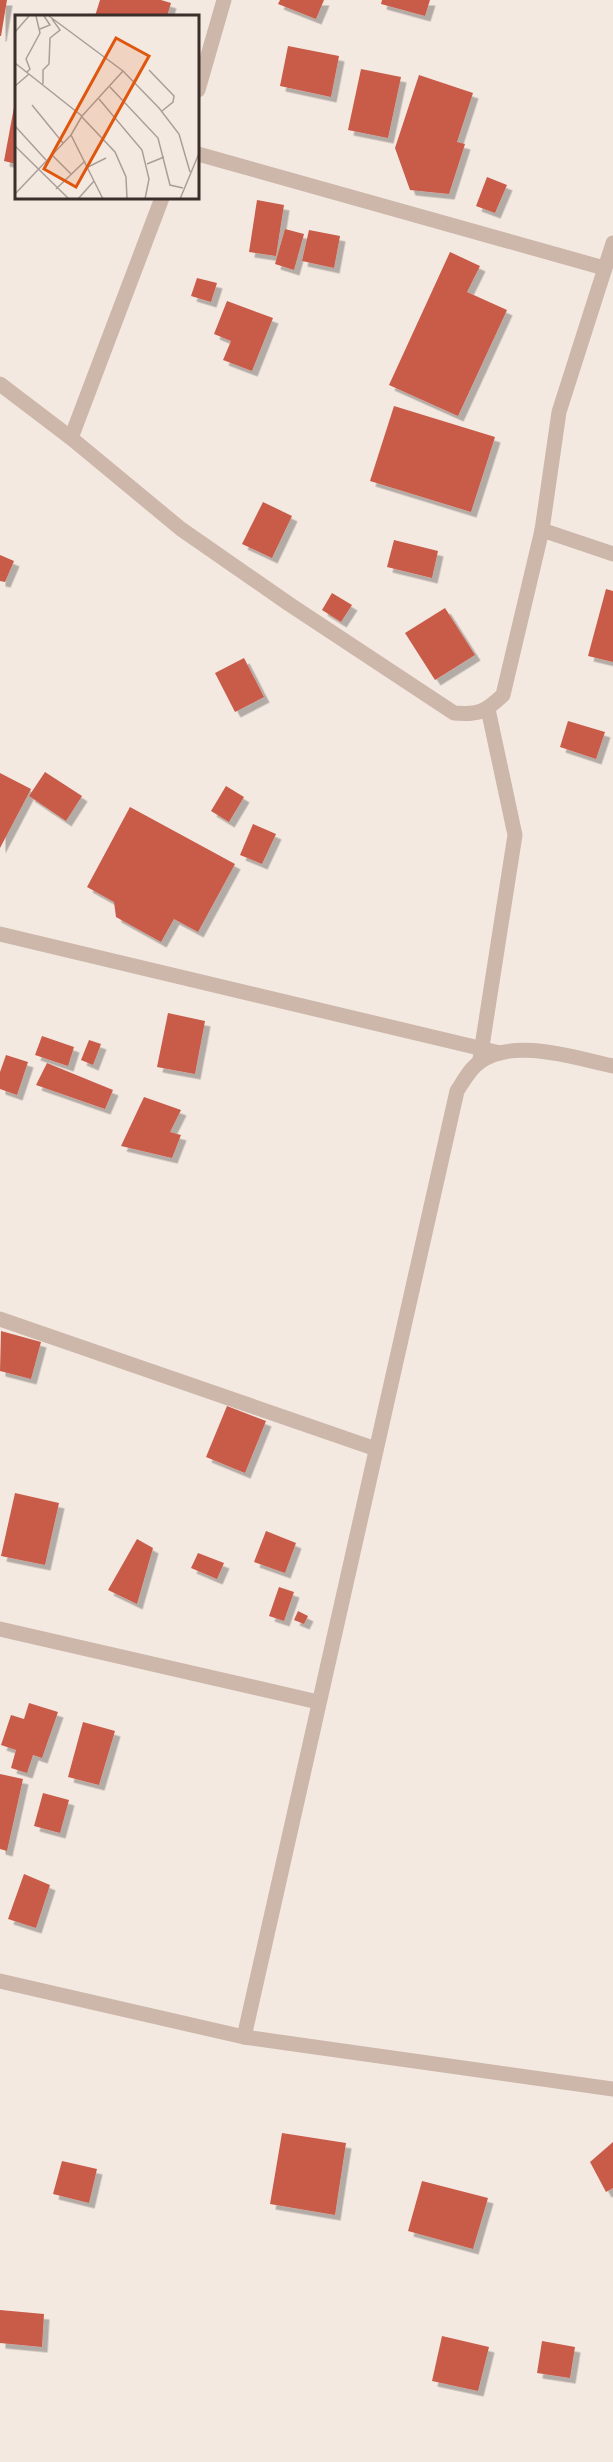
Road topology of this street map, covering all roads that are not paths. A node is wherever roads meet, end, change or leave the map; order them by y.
1 (224, 0) edge
2 (200, 83) edge
3 (200, 155) edge
4 (161, 200) edge
5 (613, 243) edge
6 (603, 268) junction
7 (0, 384) edge
8 (71, 438) junction
9 (542, 530) junction
10 (613, 554) edge
11 (488, 709) junction
12 (0, 934) edge
13 (481, 1055) junction
14 (613, 1065) edge
15 (0, 1319) edge
16 (376, 1449) junction
17 (0, 1629) edge
18 (318, 1702) junction
19 (0, 1981) edge
20 (244, 2037) junction
21 (613, 2089) edge

1 - 2 street
3 - 6 street
4 - 8 street
5 - 6 street
6 - 9 street
7 - 8 street
8 - 11 street
9 - 10 street
9 - 11 street
11 - 13 street
12 - 13 street
13 - 14 street
13 - 16 street
15 - 16 street
16 - 18 street
17 - 18 street
18 - 20 street
19 - 20 street
20 - 21 street

